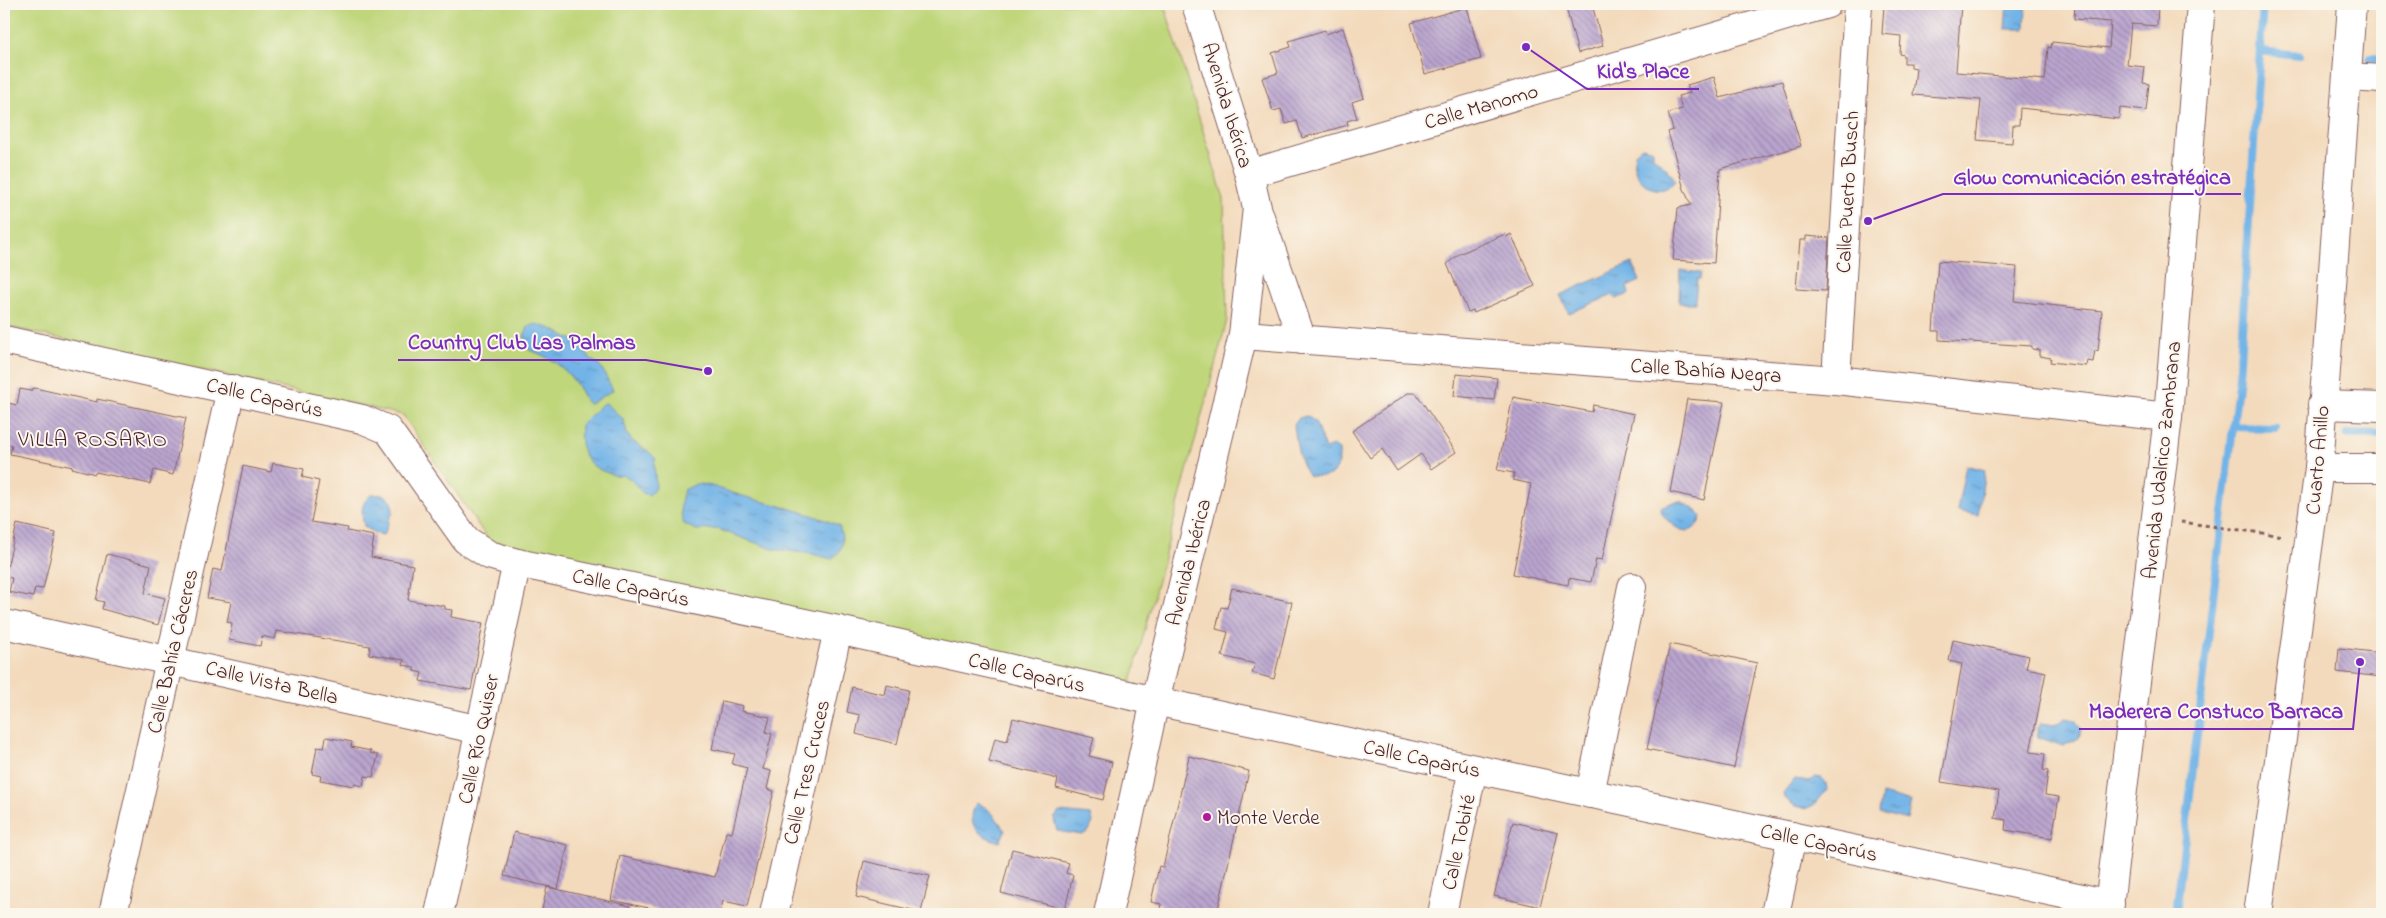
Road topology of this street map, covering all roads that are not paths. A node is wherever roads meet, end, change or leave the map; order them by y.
1 (1196, 4) edge
2 (1827, 4) edge
3 (1858, 4) edge
4 (2201, 4) edge
5 (2352, 4) edge
6 (2347, 78) junction
7 (2382, 79) edge
8 (1249, 174) junction
9 (1257, 208) junction
10 (1243, 335) junction
11 (4, 340) edge
12 (1302, 340) junction
13 (1836, 380) junction
14 (231, 388) junction
15 (2322, 405) junction
16 (2382, 407) edge
17 (2168, 417) junction
18 (2319, 468) junction
19 (2382, 468) edge
20 (517, 563) junction
21 (1632, 587) dead end
22 (4, 624) edge
23 (838, 630) junction
24 (170, 659) junction
25 (1155, 701) junction
26 (480, 730) junction
27 (1473, 769) junction
28 (1590, 794) junction
29 (1792, 836) junction
30 (2109, 909) edge
31 (113, 914) edge
32 (439, 914) edge
33 (774, 914) edge
34 (1108, 914) edge
35 (1442, 914) edge
36 (1775, 914) edge
37 (2258, 914) edge

1 - 8 main road, Avenida Ibérica
2 - 8 main road, Calle Manomo
3 - 13 main road, Calle Puerto Busch
4 - 17 main road, Avenida Udalrico Zambrana
5 - 6 main road, Cuarto Anillo
6 - 7 main road
6 - 15 main road, Cuarto Anillo
8 - 9 main road, Avenida Ibérica
9 - 10 main road, Avenida Ibérica
9 - 12 main road, Avenida Ibérica
10 - 12 main road, Calle Bahía Negra
10 - 25 main road, Avenida Ibérica
11 - 14 main road, Calle Caparús
12 - 13 main road, Calle Bahía Negra
13 - 17 main road, Calle Bahía Negra
14 - 20 main road, Calle Caparús
14 - 24 main road, Calle Bahía Cáceres
15 - 16 main road
15 - 18 main road, Cuarto Anillo
17 - 30 main road, Avenida Udalrico Zambrana
18 - 19 main road
18 - 37 main road, Cuarto Anillo
20 - 23 main road, Calle Caparús
20 - 26 main road, Calle Río Quiser
21 - 28 main road
22 - 24 main road, Calle Vista Bella
23 - 25 main road, Calle Caparús
23 - 33 main road, Calle Tres Cruces
24 - 26 main road, Calle Vista Bella
24 - 31 main road, Calle Bahía Cáceres
25 - 27 main road, Calle Caparús
25 - 34 main road, Avenida Ibérica
26 - 32 main road, Calle Río Quiser
27 - 28 main road, Calle Caparús
27 - 35 main road, Calle Tobité
28 - 29 main road, Calle Caparús
29 - 30 main road, Calle Caparús
29 - 36 main road

